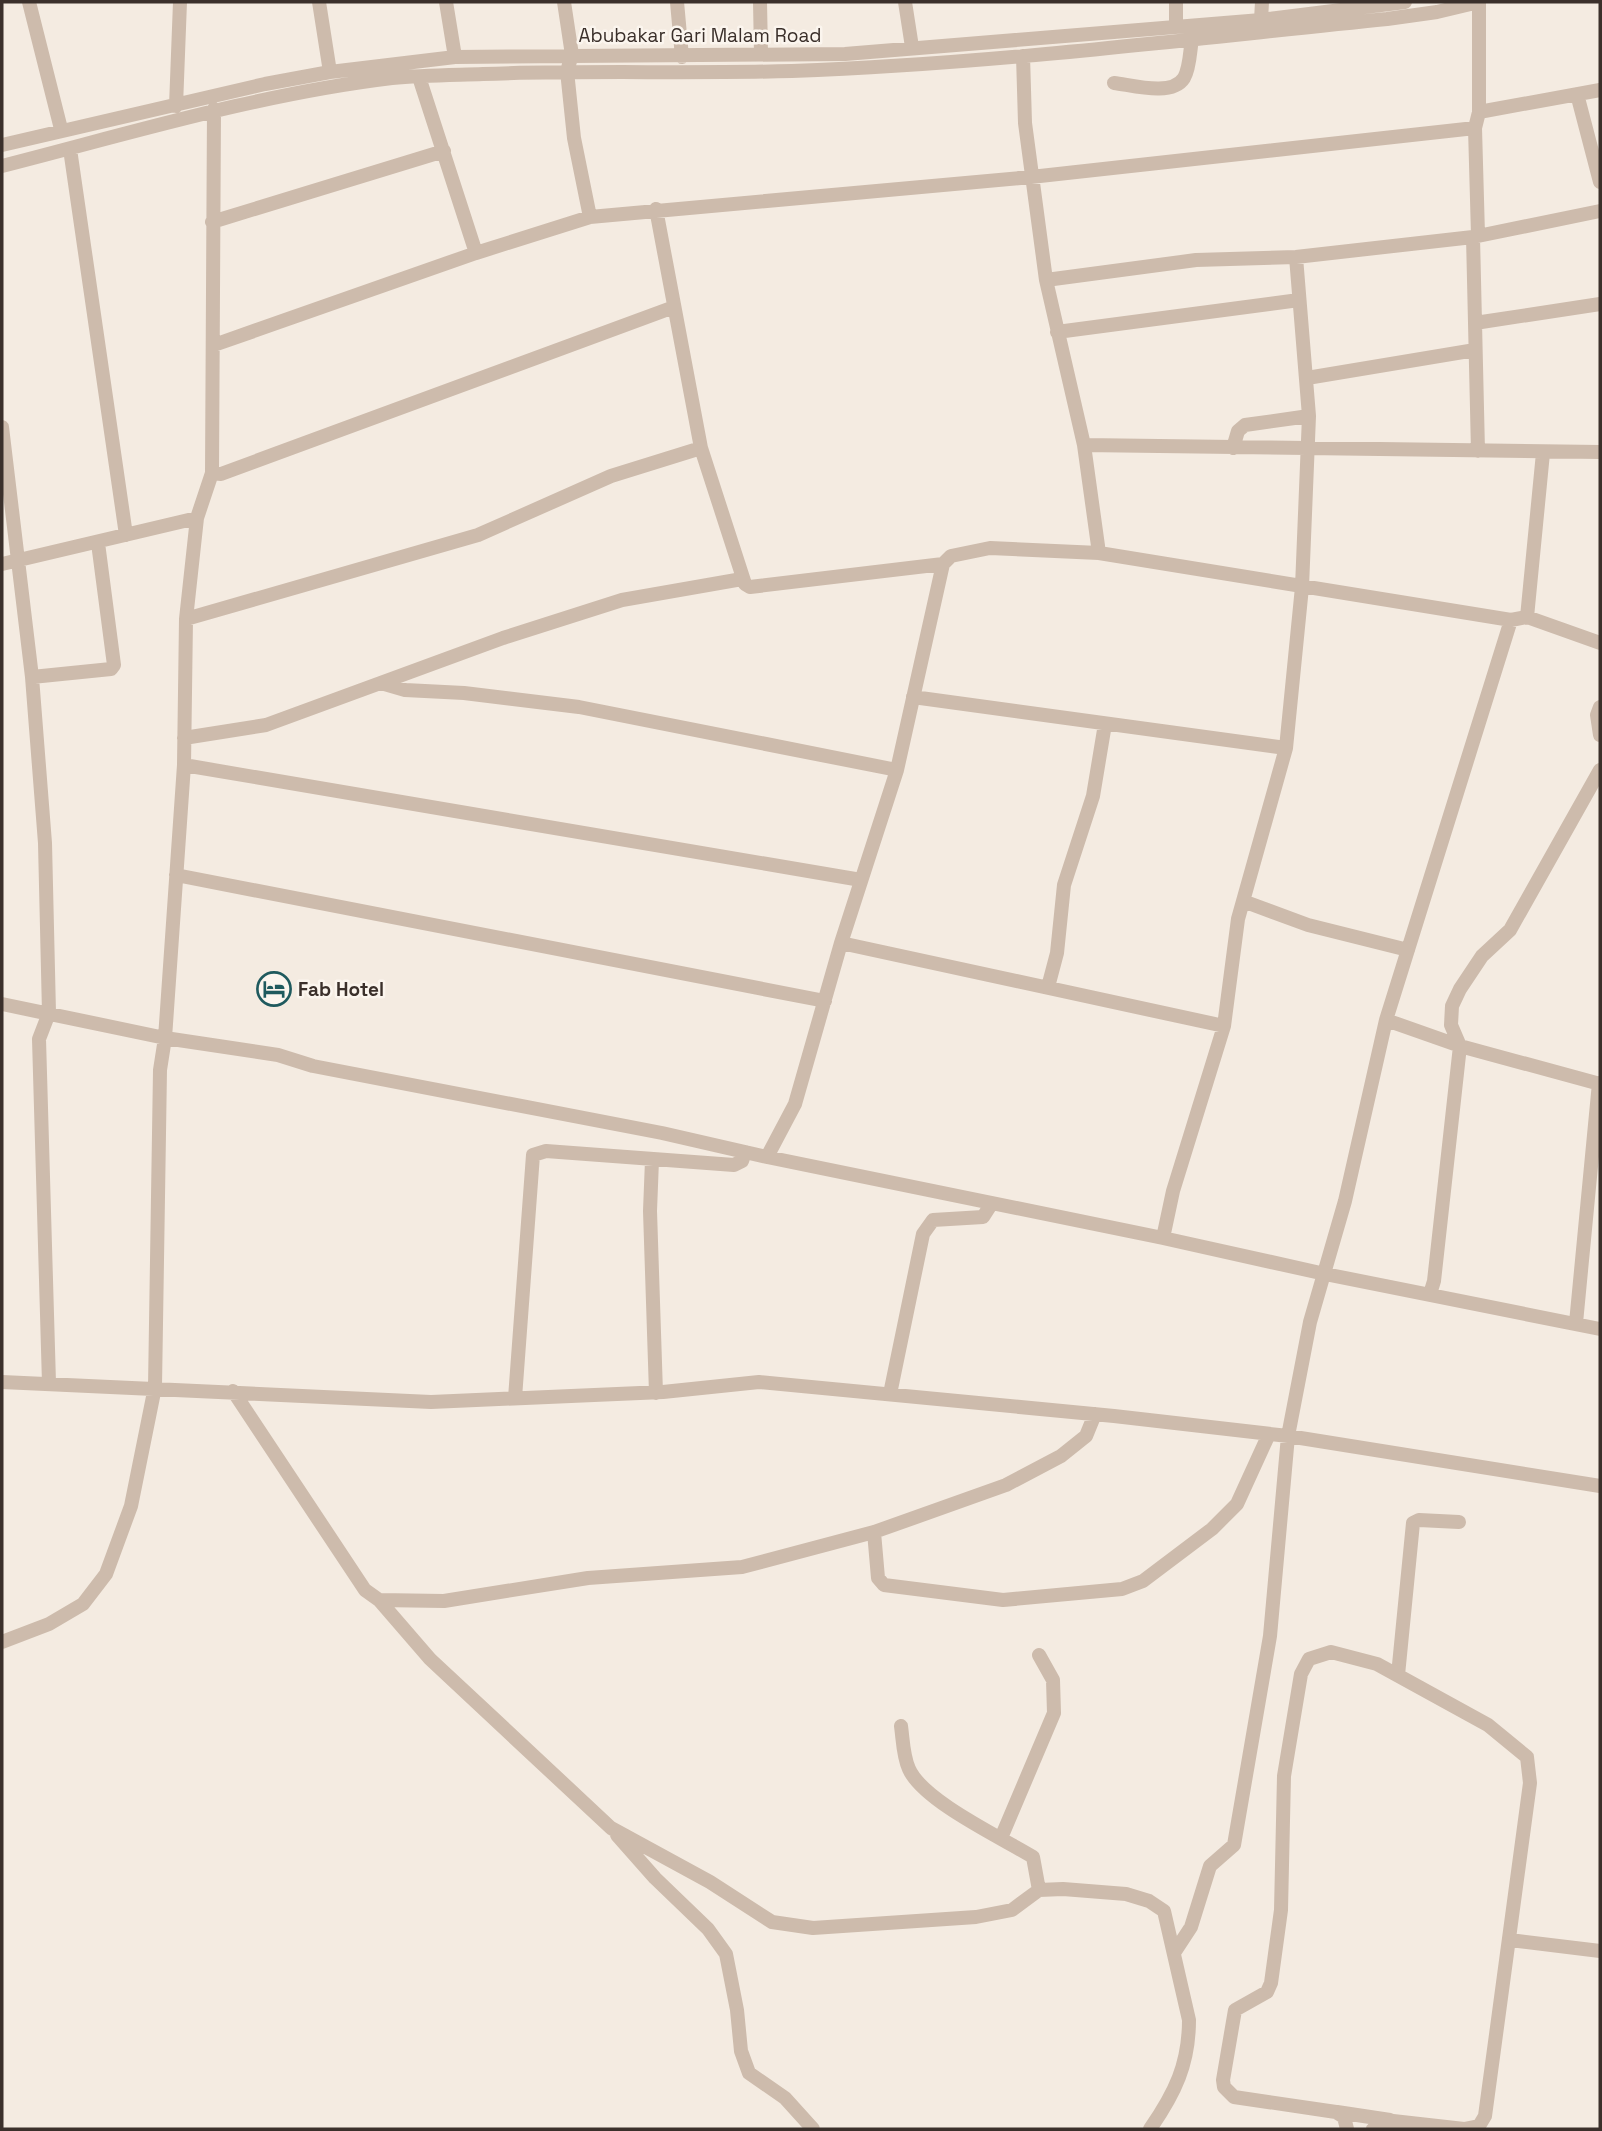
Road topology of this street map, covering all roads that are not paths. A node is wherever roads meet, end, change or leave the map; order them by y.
1 (29, 2) edge
2 (180, 2) edge
3 (319, 2) edge
4 (446, 2) edge
5 (564, 2) edge
6 (677, 2) edge
7 (760, 2) edge
8 (905, 2) edge
9 (1176, 2) edge
10 (1262, 2) edge
11 (1405, 2) edge
12 (1479, 2) edge
13 (1261, 20) junction
14 (1176, 26) junction
15 (1192, 39) junction
16 (912, 47) junction
17 (761, 54) junction
18 (572, 55) junction
19 (1023, 56) junction
20 (455, 57) junction
21 (682, 57) junction
22 (567, 71) junction
23 (330, 72) junction
24 (419, 77) junction
25 (1114, 83) dead end
26 (1600, 90) edge
27 (1577, 94) junction
28 (176, 106) junction
29 (214, 109) junction
30 (1479, 113) junction
31 (1475, 128) junction
32 (61, 129) junction
33 (2, 145) edge
34 (70, 149) junction
35 (444, 151) junction
36 (2, 166) edge
37 (1031, 177) junction
38 (1600, 182) edge
39 (656, 209) junction
40 (1600, 211) edge
41 (590, 217) junction
42 (212, 222) junction
43 (1475, 236) junction
44 (476, 253) junction
45 (1296, 257) junction
46 (1046, 281) junction
47 (1299, 300) junction
48 (1600, 304) edge
49 (674, 307) junction
50 (1475, 323) junction
51 (1057, 332) junction
52 (214, 345) junction
53 (1475, 350) junction
54 (1307, 377) junction
55 (1310, 416) junction
56 (2, 427) edge
57 (1084, 445) junction
58 (701, 448) junction
59 (1233, 448) junction
60 (1306, 449) junction
61 (1478, 451) junction
62 (1600, 452) edge
63 (1543, 453) junction
64 (212, 473) junction
65 (197, 518) junction
66 (126, 535) junction
67 (98, 543) junction
68 (1099, 553) junction
69 (18, 561) junction
70 (2, 564) edge
71 (943, 564) junction
72 (742, 579) junction
73 (1302, 587) junction
74 (1527, 617) junction
75 (186, 619) junction
76 (1511, 620) junction
77 (1600, 643) edge
78 (33, 677) junction
79 (381, 683) junction
80 (913, 697) junction
81 (1600, 707) edge
82 (1105, 724) junction
83 (1600, 735) edge
84 (184, 738) junction
85 (1286, 748) junction
86 (184, 765) junction
87 (897, 770) junction
88 (1600, 770) edge
89 (176, 875) junction
90 (862, 880) junction
91 (1243, 901) junction
92 (841, 943) junction
93 (1408, 950) junction
94 (1048, 987) junction
95 (825, 1001) junction
96 (2, 1003) edge
97 (50, 1013) junction
98 (1386, 1020) junction
99 (1224, 1026) junction
100 (165, 1038) junction
101 (1460, 1046) junction
102 (1599, 1083) edge
103 (745, 1152) junction
104 (767, 1157) junction
105 (652, 1160) junction
106 (992, 1203) junction
107 (1163, 1237) junction
108 (1325, 1274) junction
109 (1430, 1294) junction
110 (1576, 1323) junction
111 (1600, 1329) edge
112 (2, 1382) edge
113 (49, 1383) junction
114 (155, 1387) junction
115 (233, 1391) junction
116 (656, 1393) junction
117 (890, 1394) junction
118 (515, 1398) junction
119 (1095, 1414) junction
120 (1269, 1434) junction
121 (1288, 1436) junction
122 (1600, 1486) edge
123 (1459, 1522) dead end
124 (874, 1532) junction
125 (379, 1600) junction
126 (2, 1642) edge
127 (1038, 1656) dead end
128 (1398, 1675) junction
129 (901, 1726) dead end
130 (611, 1828) junction
131 (1001, 1838) junction
132 (1039, 1890) junction
133 (1510, 1940) junction
134 (1600, 1951) edge
135 (1174, 1953) junction
136 (1336, 2112) junction
137 (1393, 2121) junction
138 (813, 2129) edge
139 (1150, 2129) edge
140 (1347, 2129) edge
141 (1373, 2129) edge

1 - 32 street
2 - 28 street
3 - 23 street
4 - 20 street
5 - 18 street
6 - 21 street
7 - 17 street
8 - 16 street
9 - 14 street
10 - 13 street
11 - 13 street, Abubakar Gari Malam Road
12 - 15 street
12 - 30 street
13 - 14 street, Abubakar Gari Malam Road
14 - 16 street, Abubakar Gari Malam Road
15 - 19 street
15 - 25 street
16 - 17 street, Abubakar Gari Malam Road
17 - 21 street, Abubakar Gari Malam Road
18 - 20 street, Abubakar Gari Malam Road
18 - 21 street, Abubakar Gari Malam Road
18 - 22 street
19 - 22 street
19 - 37 street
20 - 23 street, Abubakar Gari Malam Road
22 - 24 street
22 - 41 street
23 - 28 street, Abubakar Gari Malam Road
24 - 29 street
24 - 35 street
26 - 27 street
27 - 30 street
27 - 38 street
28 - 32 street, Abubakar Gari Malam Road
29 - 34 street
29 - 42 street
30 - 31 street
31 - 37 street
31 - 43 street
32 - 33 street, Abubakar Gari Malam Road
34 - 36 street
34 - 66 street
35 - 42 street
35 - 44 street
37 - 39 street
37 - 46 street
39 - 41 street
39 - 49 street
40 - 43 street
41 - 44 street
42 - 52 street
43 - 45 street
43 - 50 street
44 - 52 street
45 - 46 street
45 - 47 street
46 - 51 street
47 - 51 street
47 - 54 street
48 - 50 street
49 - 58 street
49 - 64 street
50 - 53 street
51 - 57 street
52 - 64 street
53 - 54 street
53 - 61 street
54 - 55 street
55 - 59 street
55 - 60 street
56 - 69 street
57 - 59 street
57 - 68 street
58 - 72 street
58 - 75 street
59 - 60 street
60 - 61 street
60 - 73 street
61 - 63 street
62 - 63 street
63 - 74 street
64 - 65 street
65 - 66 street
65 - 75 street
66 - 67 street
67 - 69 street
67 - 78 street
68 - 71 street
68 - 73 street
69 - 70 street
69 - 78 street
71 - 72 street
71 - 80 street
72 - 79 street
73 - 76 street
73 - 85 street
74 - 76 street
74 - 77 street
75 - 84 street
76 - 93 street
78 - 97 street
79 - 84 street
79 - 87 street
80 - 82 street
80 - 87 street
81 - 83 street
82 - 85 street
82 - 94 street
84 - 86 street
85 - 91 street
86 - 89 street
86 - 90 street
87 - 90 street
88 - 101 street
89 - 95 street
89 - 100 street
90 - 92 street
91 - 93 street
91 - 99 street
92 - 94 street
92 - 95 street
93 - 98 street
94 - 99 street
95 - 104 street
96 - 97 street
97 - 100 street
97 - 113 street
98 - 101 street
98 - 108 street
99 - 107 street
100 - 103 street
100 - 114 street
101 - 102 street
101 - 109 street
102 - 110 street
103 - 104 street
103 - 105 street
104 - 106 street
105 - 116 street
105 - 118 street
106 - 107 street
106 - 117 street
107 - 108 street
108 - 109 street
108 - 121 street
109 - 110 street
110 - 111 street
112 - 113 street
113 - 114 street
114 - 115 street
114 - 126 street
115 - 118 street
115 - 125 street
116 - 117 street
116 - 118 street
117 - 119 street
119 - 120 street
119 - 124 street
120 - 121 street
120 - 124 street
121 - 122 street
121 - 135 street
123 - 128 street
124 - 125 street
125 - 130 street
127 - 131 street
128 - 133 street
128 - 136 street
129 - 131 street
130 - 132 street
130 - 138 street
131 - 132 street
132 - 135 street
133 - 134 street
133 - 137 street
135 - 139 street
136 - 137 street
136 - 140 street
137 - 141 street

